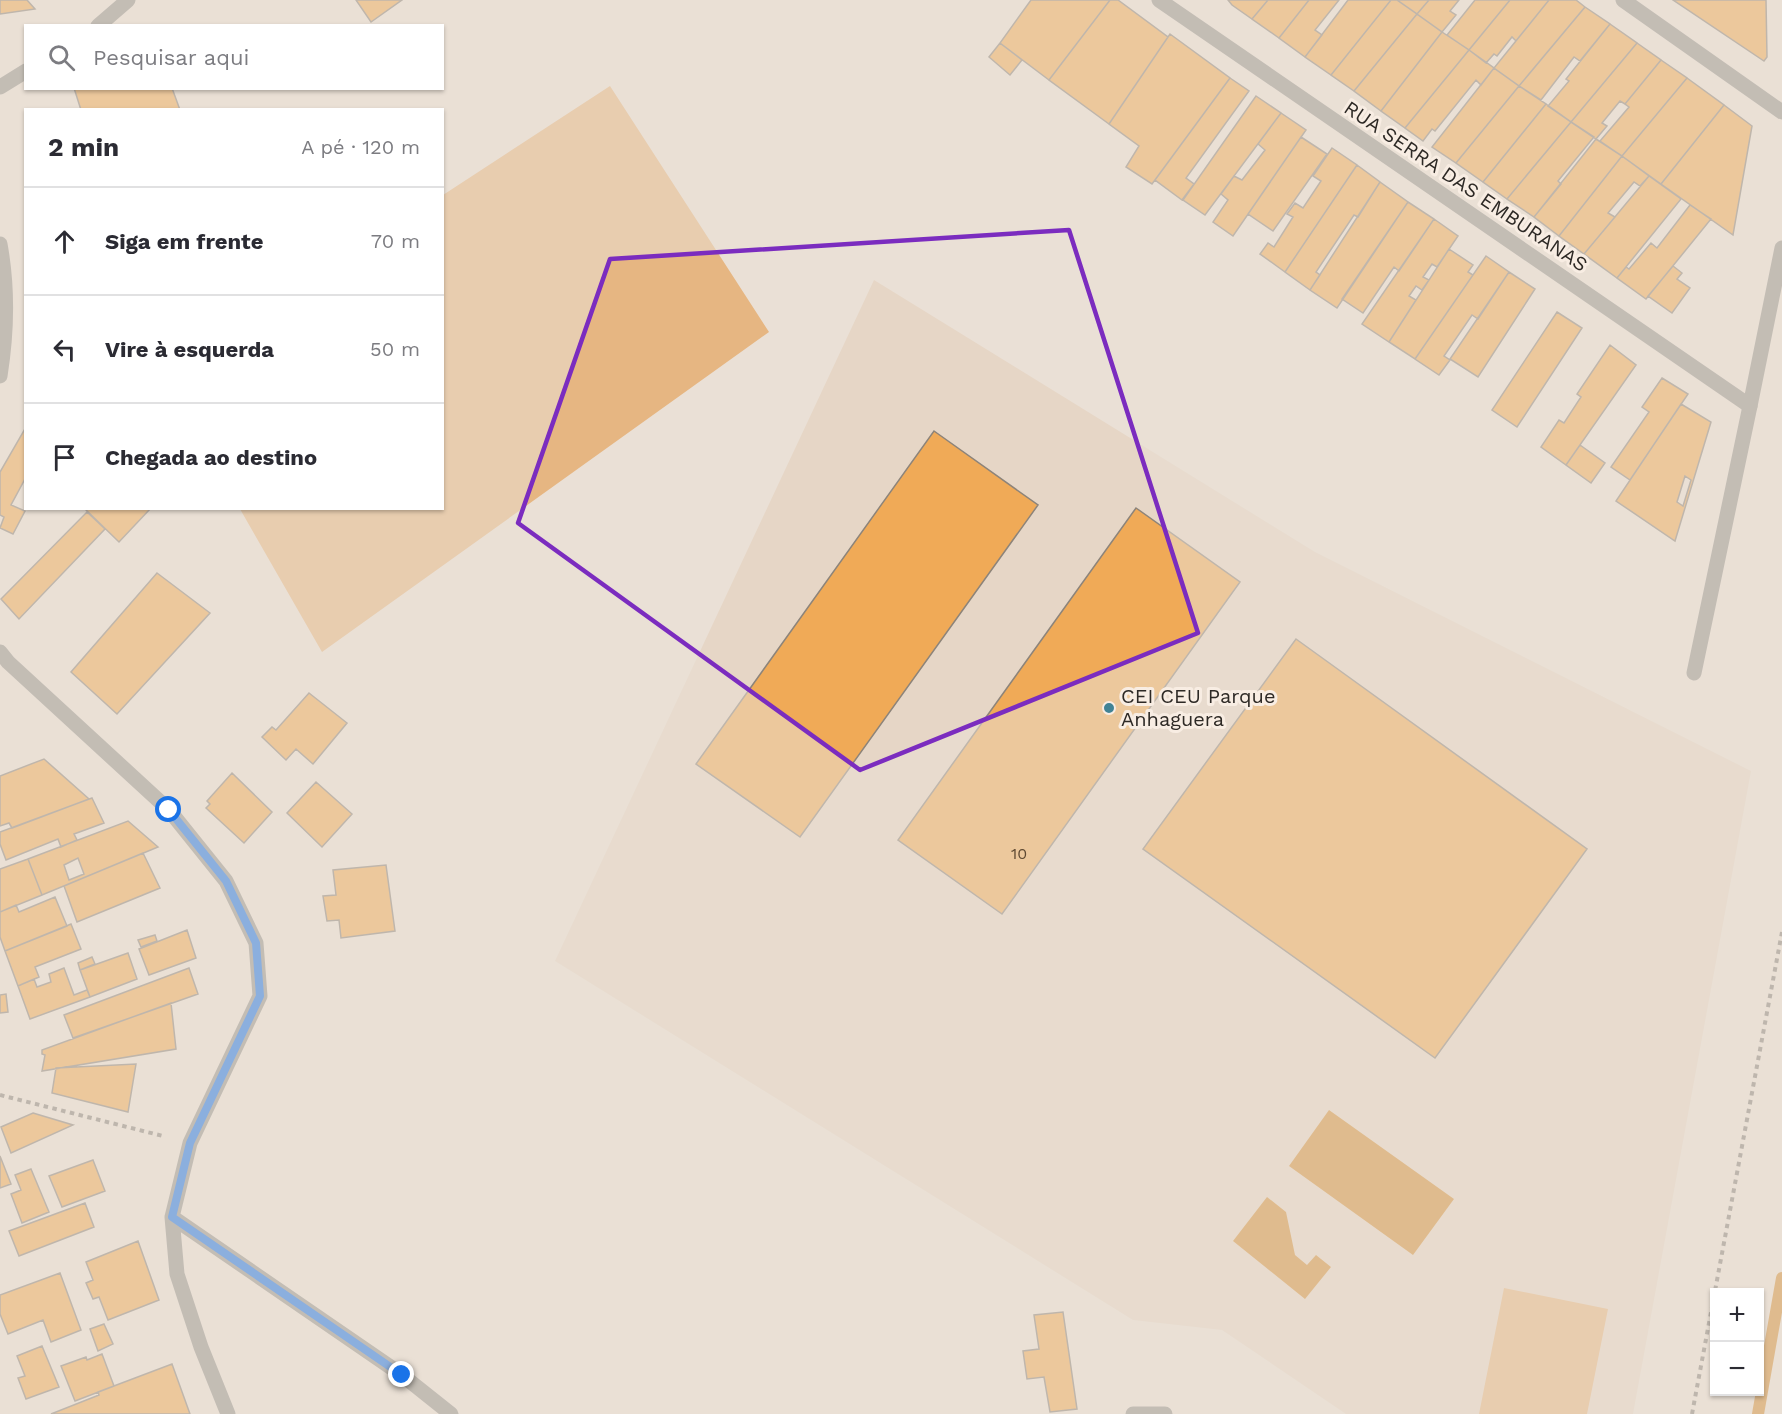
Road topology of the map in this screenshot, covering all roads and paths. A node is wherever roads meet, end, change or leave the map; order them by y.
1 (128, 0) edge
2 (1158, 0) edge
3 (1623, 0) edge
4 (101, 24) edge
5 (24, 72) edge
6 (0, 87) edge
7 (1782, 112) edge
8 (0, 244) edge
9 (1782, 248) edge
10 (0, 376) edge
11 (1750, 406) junction
12 (0, 652) edge
13 (1694, 673) dead end
14 (1782, 932) edge
15 (0, 1095) edge
16 (190, 1143) junction
17 (172, 1217) junction
18 (228, 1414) edge
19 (450, 1414) edge
20 (1133, 1414) edge
21 (1165, 1414) edge
22 (1692, 1414) edge

1 - 4 street
2 - 11 street, RUA SERRA DAS EMBURANAS
3 - 7 street
5 - 6 street
8 - 10 street
9 - 11 street
11 - 13 street
12 - 16 street
14 - 22 path
15 - 16 path
16 - 17 street
17 - 18 street
17 - 19 street
20 - 21 street

